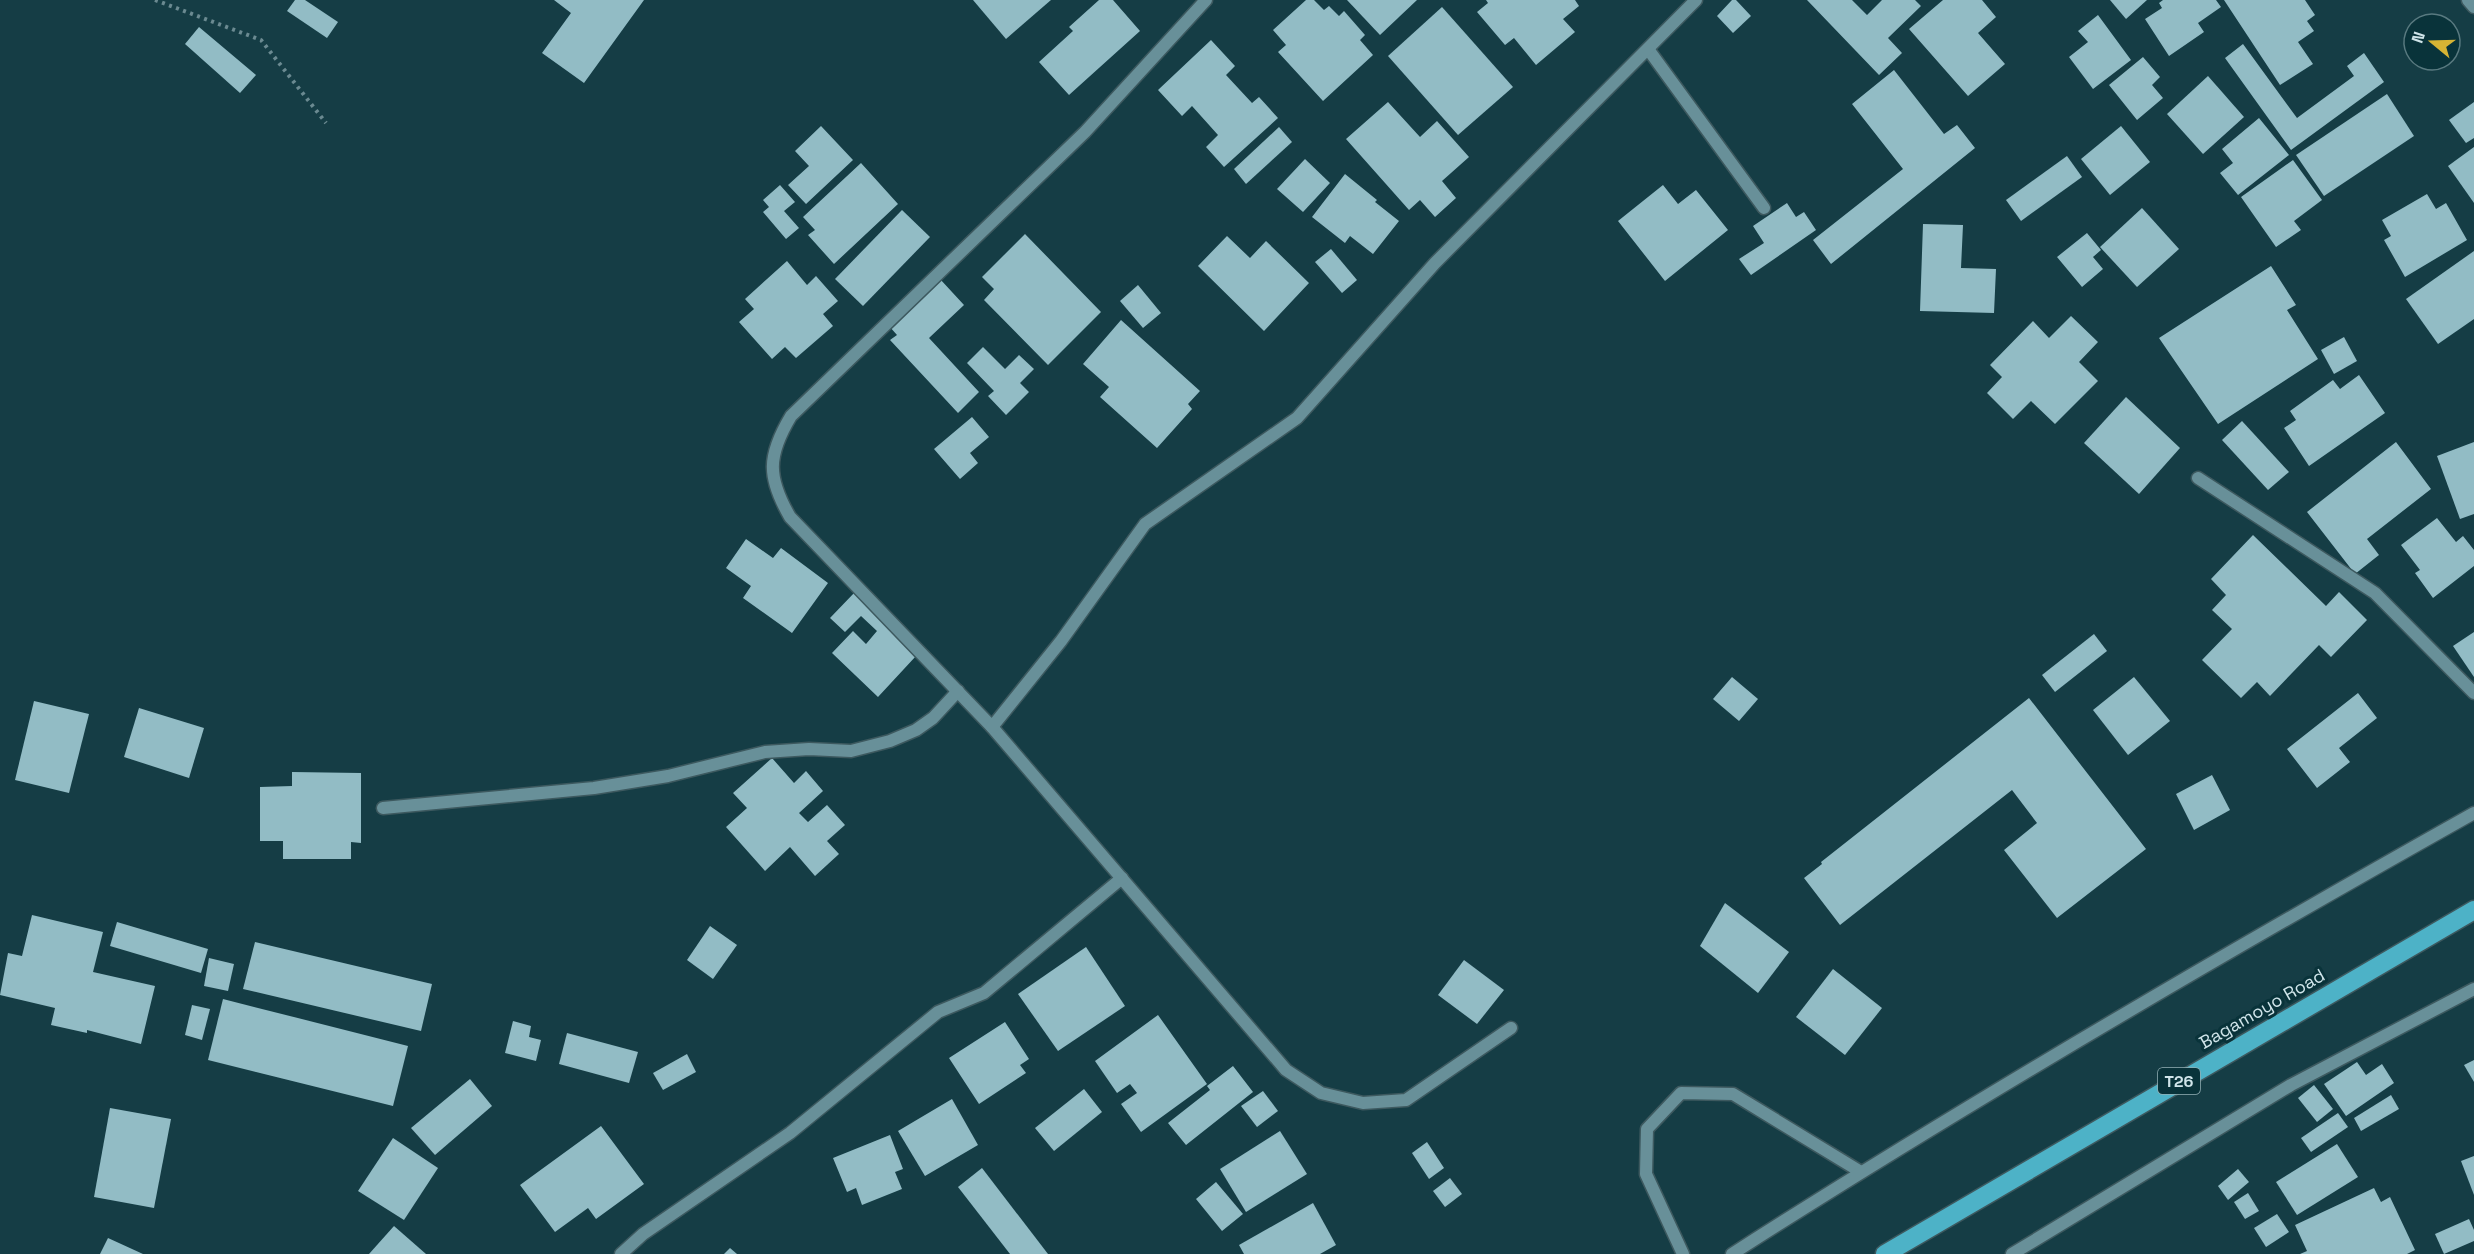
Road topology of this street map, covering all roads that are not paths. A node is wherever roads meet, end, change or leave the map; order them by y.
1 (1206, 0) edge
2 (1696, 0) edge
3 (2468, 0) edge
4 (2474, 7) edge
5 (1648, 49) junction
6 (1764, 208) dead end
7 (2198, 478) dead end
8 (958, 691) junction
9 (2474, 693) edge
10 (993, 727) junction
11 (383, 808) dead end
12 (2474, 813) edge
13 (1122, 878) junction
14 (2474, 910) edge
15 (2474, 989) edge
16 (1511, 1028) dead end
17 (1861, 1172) junction
18 (621, 1254) edge
19 (1683, 1254) edge
20 (1732, 1254) edge
21 (1885, 1254) edge
22 (2012, 1254) edge

1 - 8 street
2 - 5 street
3 - 4 street
5 - 6 street
5 - 10 street
7 - 9 street
8 - 10 street
8 - 11 street
10 - 13 street
12 - 17 street
13 - 16 street
13 - 18 street
14 - 21 highway, Bagamoyo Road / T26
15 - 22 street
17 - 19 street
17 - 20 street

